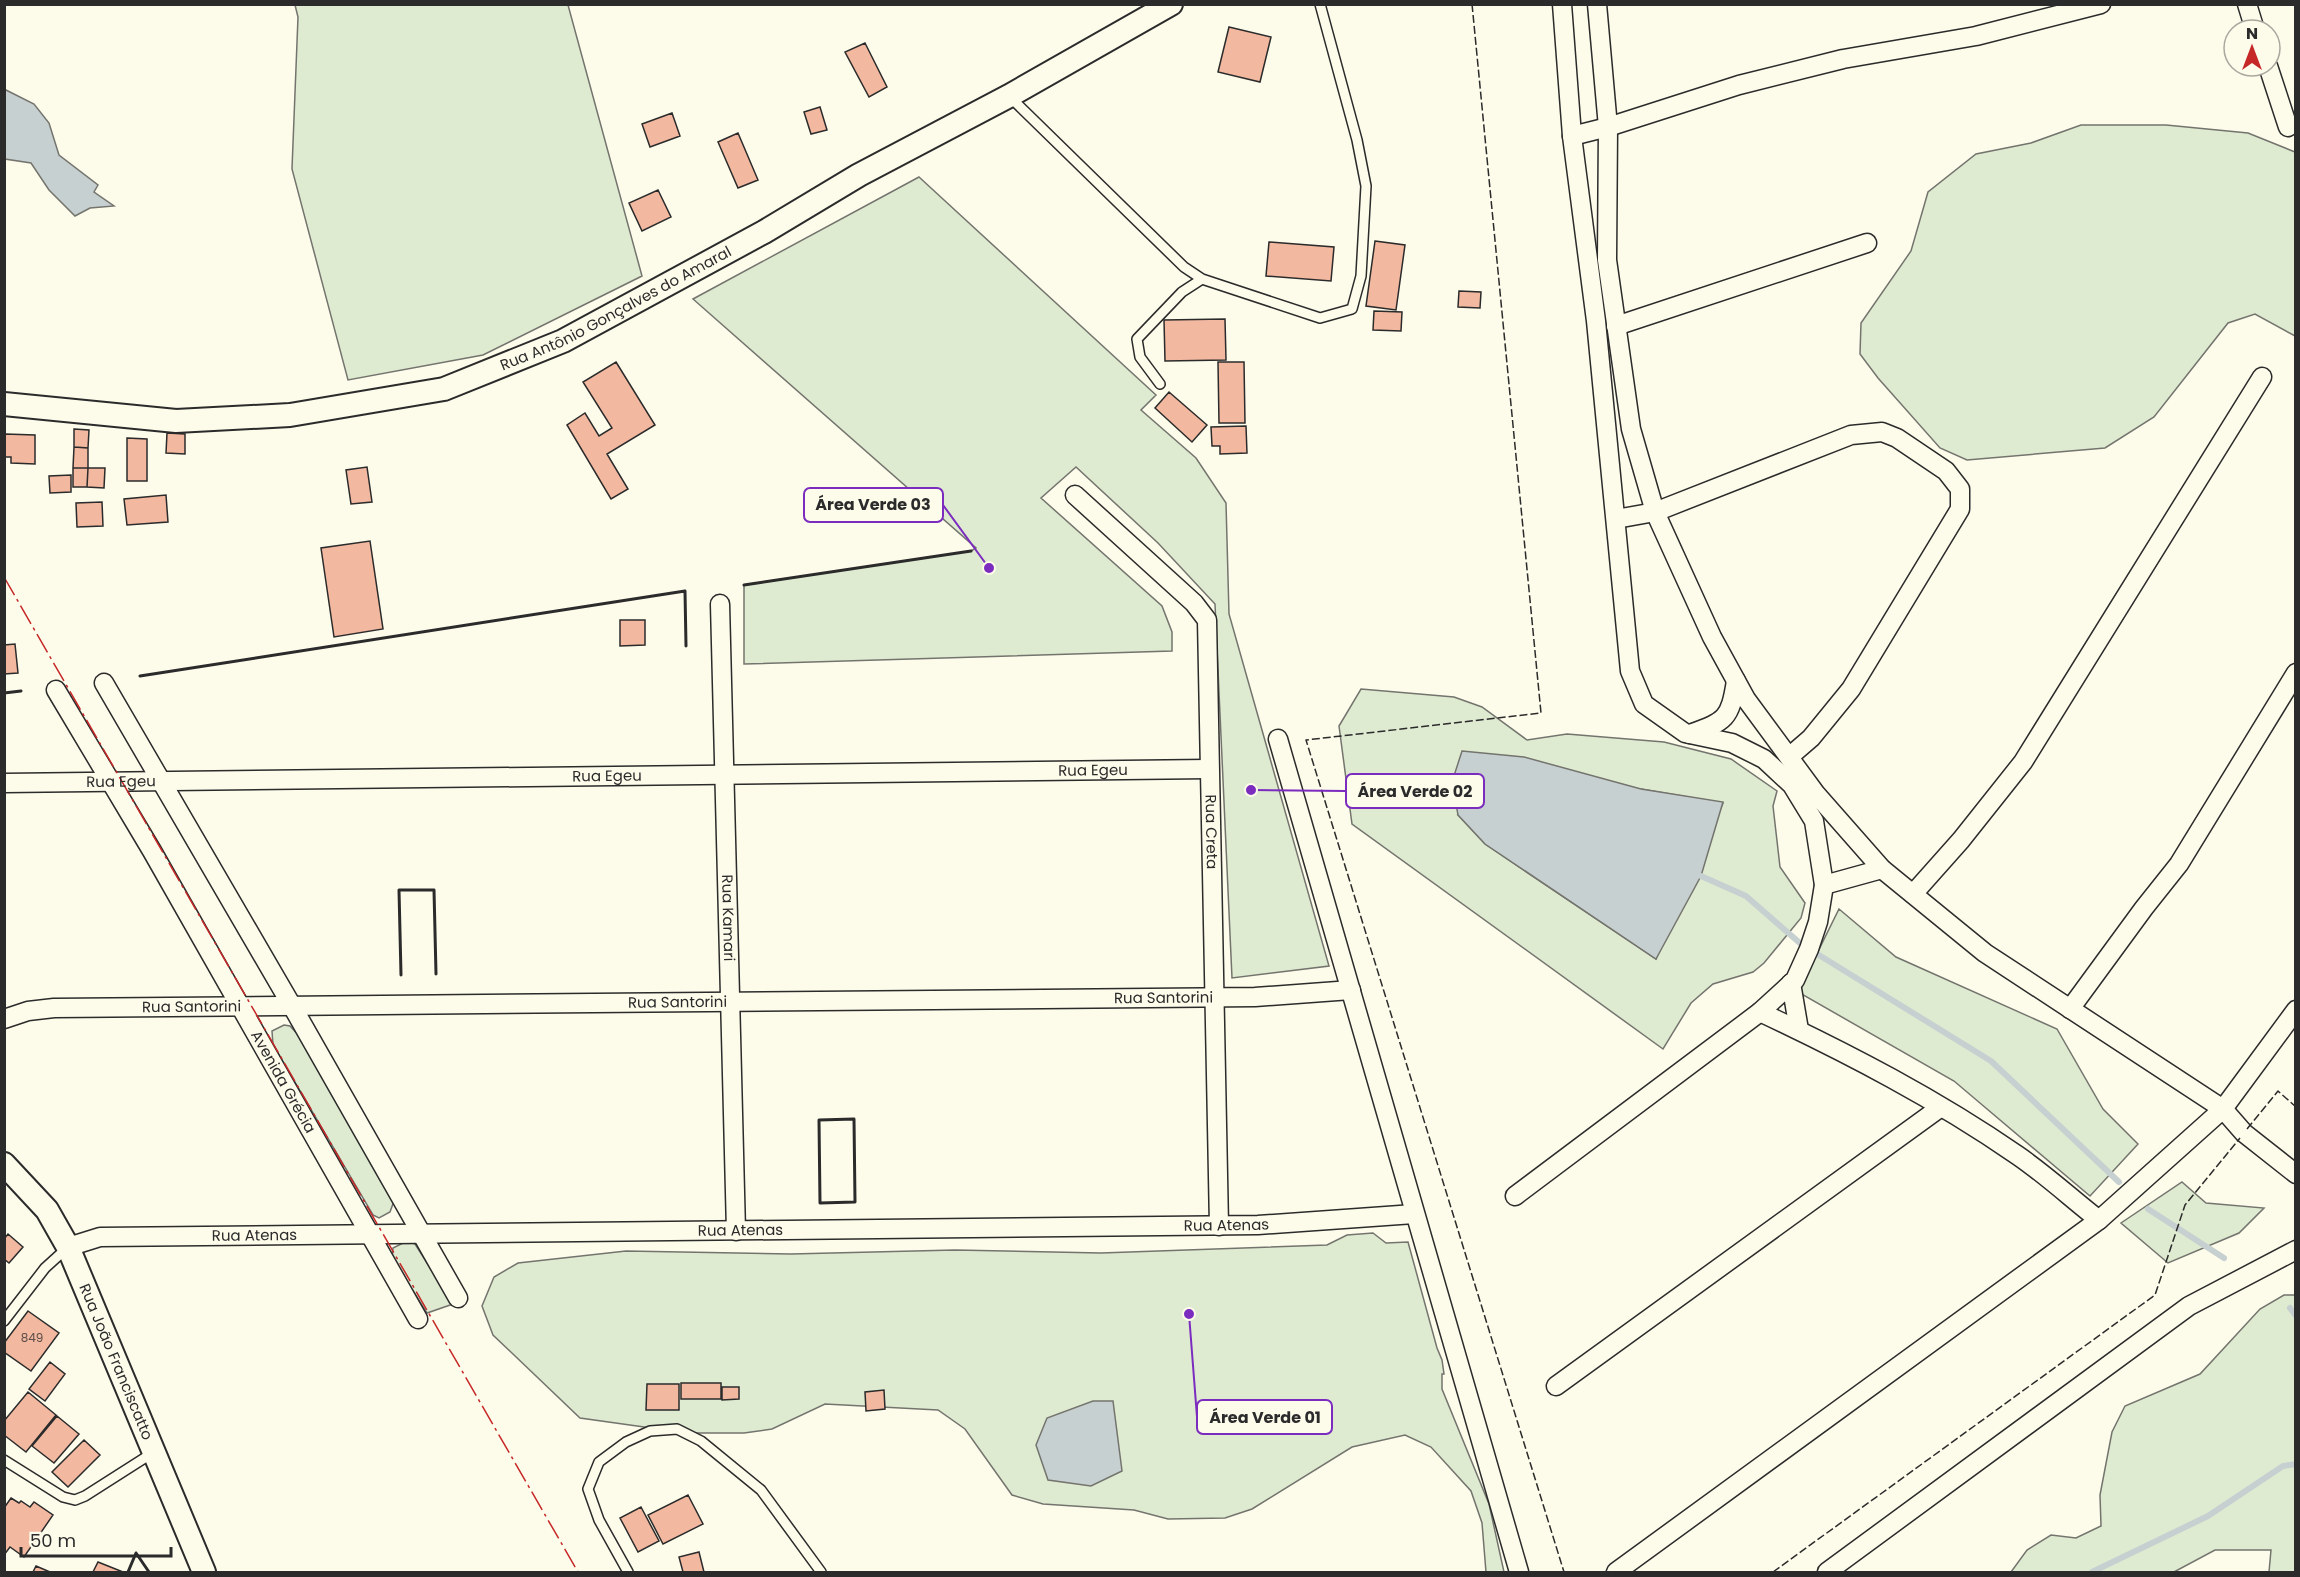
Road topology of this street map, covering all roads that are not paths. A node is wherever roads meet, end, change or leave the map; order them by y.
1 (1172, 4) edge
2 (1320, 4) edge
3 (1563, 4) edge
4 (1597, 4) edge
5 (2101, 4) edge
6 (2272, 78) edge
7 (1009, 96) junction
8 (1608, 127) junction
9 (2288, 127) dead end
10 (1572, 136) junction
11 (1867, 243) dead end
12 (1202, 279) junction
13 (1616, 326) junction
14 (2262, 377) dead end
15 (1160, 384) dead end
16 (4, 404) edge
17 (1075, 495) dead end
18 (1655, 512) junction
19 (1616, 519) junction
20 (720, 604) dead end
21 (2295, 673) edge
22 (1736, 681) junction
23 (104, 683) dead end
24 (56, 690) dead end
25 (1690, 734) junction
26 (1278, 739) dead end
27 (1789, 757) junction
28 (1209, 769) junction
29 (724, 775) junction
30 (160, 781) junction
31 (110, 782) junction
32 (4, 783) edge
33 (1882, 869) junction
34 (1824, 885) junction
35 (1913, 894) junction
36 (1791, 983) junction
37 (1351, 990) junction
38 (1214, 997) junction
39 (730, 1002) junction
40 (239, 1006) junction
41 (292, 1006) junction
42 (2070, 1009) junction
43 (2295, 1010) edge
44 (1760, 1012) junction
45 (4, 1019) edge
46 (1799, 1030) junction
47 (1941, 1107) junction
48 (2223, 1109) junction
49 (6, 1168) edge
50 (2295, 1174) edge
51 (1515, 1196) dead end
52 (1414, 1214) junction
53 (2099, 1220) junction
54 (1219, 1226) junction
55 (736, 1231) junction
56 (369, 1234) junction
57 (421, 1234) junction
58 (68, 1247) junction
59 (2295, 1251) edge
60 (458, 1298) dead end
61 (418, 1319) dead end
62 (4, 1321) edge
63 (1556, 1386) dead end
64 (154, 1452) junction
65 (4, 1460) edge
66 (204, 1572) edge
67 (628, 1572) edge
68 (821, 1572) edge
69 (1519, 1572) edge
70 (1616, 1572) edge
71 (1827, 1572) edge

1 - 7 street, Rua Antônio Gonçalves do Amaral
2 - 12 lane
3 - 10 street
4 - 8 street
5 - 8 street
6 - 9 street
7 - 12 lane
7 - 16 street, Rua Antônio Gonçalves do Amaral
8 - 10 street
8 - 13 street
10 - 19 street
11 - 13 street
12 - 15 lane
13 - 18 street
14 - 35 street
17 - 28 street, Rua Creta
18 - 19 street
18 - 22 street
18 - 27 street
19 - 25 street
20 - 29 street, Rua Kamari
21 - 42 street
22 - 25 street
22 - 27 street
23 - 30 street
24 - 31 street, Avenida Grécia
25 - 34 street
26 - 37 street
27 - 33 street
28 - 29 street, Rua Egeu
28 - 38 street, Rua Creta
29 - 30 street, Rua Egeu
29 - 39 street, Rua Kamari
30 - 31 street, Rua Egeu
30 - 41 street
31 - 32 street, Rua Egeu
31 - 40 street, Avenida Grécia
33 - 34 street
33 - 35 street
34 - 36 street
35 - 42 street
36 - 44 street
36 - 46 street
37 - 38 street, Rua Santorini
37 - 52 street
38 - 39 street, Rua Santorini
38 - 54 street, Rua Creta
39 - 41 street, Rua Santorini
39 - 55 street, Rua Kamari
40 - 41 street, Rua Santorini
40 - 45 street, Rua Santorini
40 - 56 street, Avenida Grécia
41 - 57 street
42 - 48 street
43 - 48 street
44 - 46 street
44 - 51 street
46 - 47 street
47 - 53 street
47 - 63 street
48 - 50 street
48 - 53 street
49 - 58 street, Rua João Franciscatto
52 - 54 street, Rua Atenas
52 - 69 street
53 - 70 street
54 - 55 street, Rua Atenas
55 - 57 street, Rua Atenas
56 - 57 street, Rua Atenas
56 - 58 street, Rua Atenas
56 - 61 street, Avenida Grécia
57 - 60 street
58 - 62 lane
58 - 64 street, Rua João Franciscatto
59 - 71 street
64 - 65 lane
64 - 66 street, Rua João Franciscatto
67 - 68 lane

